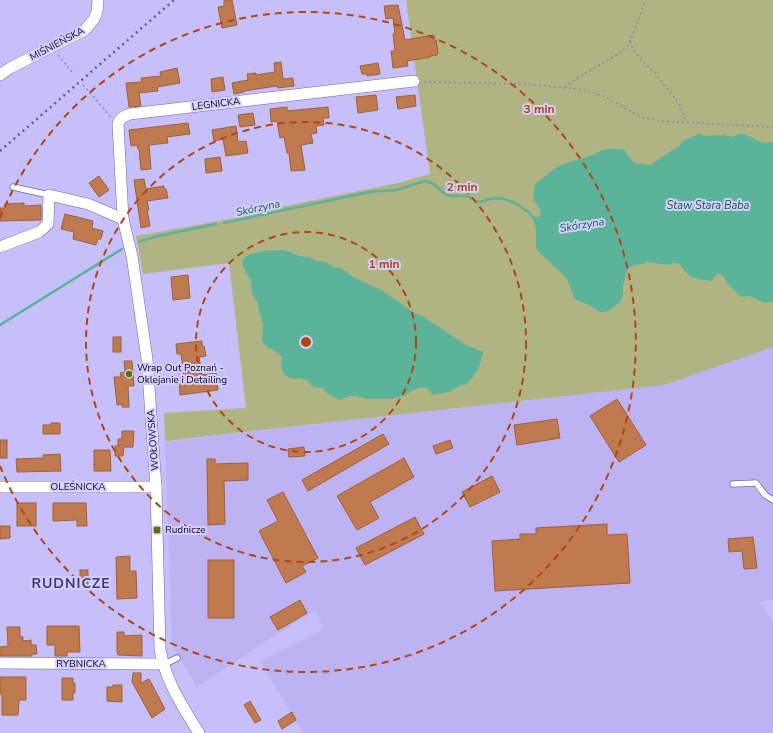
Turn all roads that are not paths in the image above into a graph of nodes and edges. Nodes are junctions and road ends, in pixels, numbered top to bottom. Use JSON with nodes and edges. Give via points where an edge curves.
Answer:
{"nodes":[{"id":1,"x":98,"y":0,"type":"edge"},
{"id":2,"x":0,"y":75,"type":"edge"},
{"id":3,"x":414,"y":81,"type":"road end"},
{"id":4,"x":13,"y":187,"type":"dead end"},
{"id":5,"x":48,"y":195,"type":"junction"},
{"id":6,"x":123,"y":219,"type":"junction"},
{"id":7,"x":0,"y":247,"type":"edge"},
{"id":8,"x":733,"y":484,"type":"dead end"},
{"id":9,"x":0,"y":487,"type":"edge"},
{"id":10,"x":156,"y":488,"type":"junction"},
{"id":11,"x":773,"y":500,"type":"edge"},
{"id":12,"x":177,"y":658,"type":"dead end"},
{"id":13,"x":0,"y":663,"type":"edge"},
{"id":14,"x":163,"y":664,"type":"junction"},
{"id":15,"x":199,"y":733,"type":"edge"}],
"edges":[{"from":1,"to":2,"type":"street","name":"MIŚNIEŃSKA","via":[[94,19],[80,33]]},
{"from":3,"to":6,"type":"street","name":"LEGNICKA","via":[[124,116],[118,124]]},
{"from":4,"to":5,"type":"lane"},
{"from":5,"to":6,"type":"street","via":[[88,204]]},
{"from":5,"to":7,"type":"street","via":[[48,224],[39,232]]},
{"from":6,"to":10,"type":"street","name":"WOŁOWSKA","via":[[132,256],[147,359]]},
{"from":8,"to":11,"type":"lane","via":[[756,483],[765,495]]},
{"from":9,"to":10,"type":"street","name":"OLEŚNICKA"},
{"from":10,"to":14,"type":"street","name":"WOŁOWSKA","via":[[160,648]]},
{"from":12,"to":14,"type":"lane"},
{"from":13,"to":14,"type":"street","name":"RYBNICKA"},
{"from":14,"to":15,"type":"street","name":"WOŁOWSKA","via":[[174,690]]}]}
